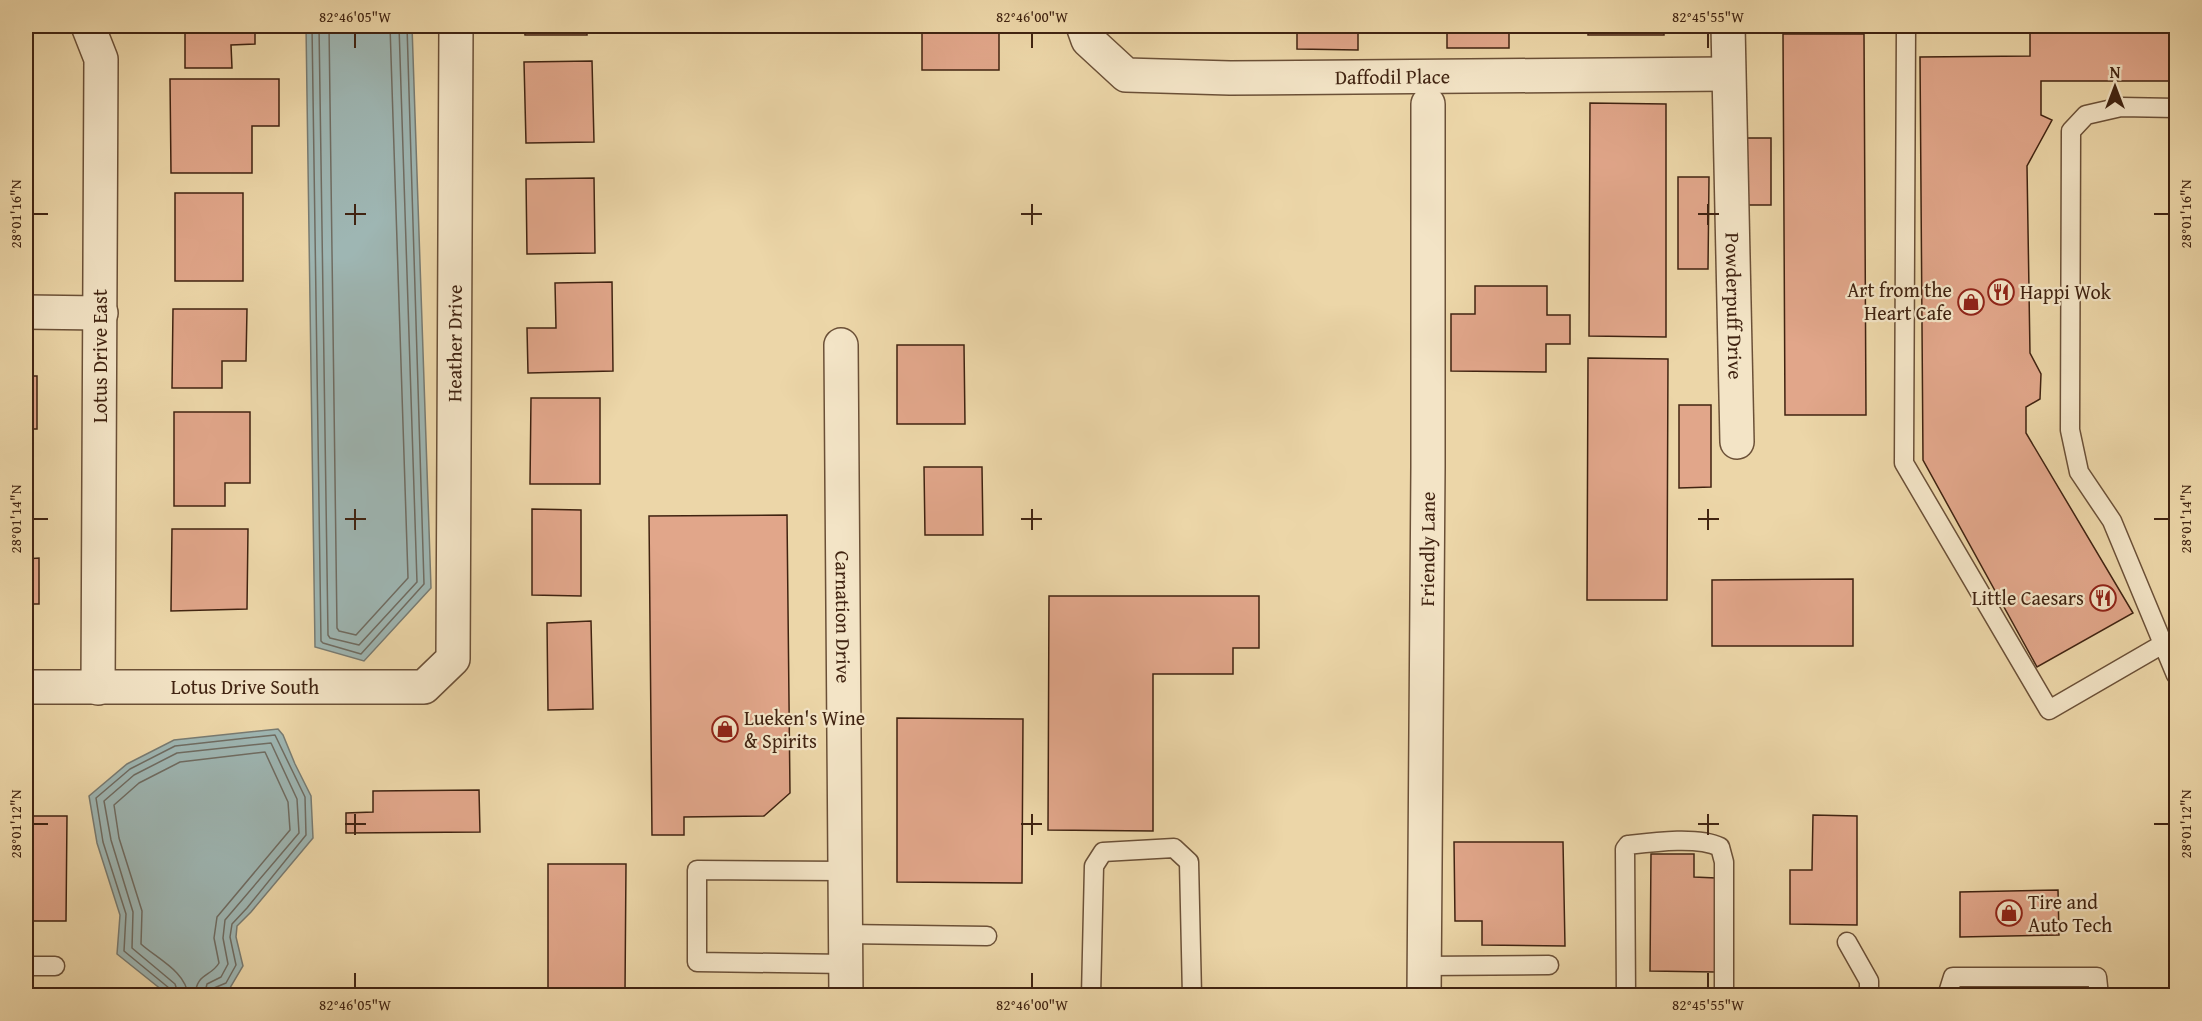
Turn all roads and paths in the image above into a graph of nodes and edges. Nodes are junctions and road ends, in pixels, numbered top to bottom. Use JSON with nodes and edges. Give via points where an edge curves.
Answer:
{"nodes":[{"id":1,"x":88,"y":26,"type":"edge"},
{"id":2,"x":456,"y":26,"type":"edge"},
{"id":3,"x":1083,"y":26,"type":"edge"},
{"id":4,"x":1728,"y":26,"type":"edge"},
{"id":5,"x":1906,"y":26,"type":"edge"},
{"id":6,"x":1728,"y":74,"type":"junction"},
{"id":7,"x":1428,"y":104,"type":"dead end"},
{"id":8,"x":2176,"y":108,"type":"edge"},
{"id":9,"x":26,"y":312,"type":"edge"},
{"id":10,"x":101,"y":312,"type":"junction"},
{"id":11,"x":841,"y":345,"type":"dead end"},
{"id":12,"x":1737,"y":442,"type":"dead end"},
{"id":13,"x":2163,"y":644,"type":"junction"},
{"id":14,"x":453,"y":659,"type":"joint"},
{"id":15,"x":2176,"y":675,"type":"edge"},
{"id":16,"x":26,"y":687,"type":"edge"},
{"id":17,"x":98,"y":688,"type":"junction"},
{"id":18,"x":845,"y":871,"type":"junction"},
{"id":19,"x":987,"y":936,"type":"dead end"},
{"id":20,"x":1847,"y":942,"type":"dead end"},
{"id":21,"x":845,"y":949,"type":"junction"},
{"id":22,"x":1549,"y":965,"type":"dead end"},
{"id":23,"x":26,"y":966,"type":"edge"},
{"id":24,"x":56,"y":966,"type":"dead end"},
{"id":25,"x":1424,"y":981,"type":"edge"},
{"id":26,"x":846,"y":996,"type":"edge"},
{"id":27,"x":1091,"y":996,"type":"edge"},
{"id":28,"x":1192,"y":996,"type":"edge"},
{"id":29,"x":1626,"y":996,"type":"edge"},
{"id":30,"x":1724,"y":996,"type":"edge"},
{"id":31,"x":1869,"y":996,"type":"edge"},
{"id":32,"x":1947,"y":996,"type":"edge"},
{"id":33,"x":2099,"y":996,"type":"edge"}],
"edges":[{"from":1,"to":10,"type":"street","name":"Lotus Drive East","via":[[101,59]]},
{"from":2,"to":14,"type":"street","name":"Heather Drive"},
{"from":3,"to":6,"type":"street","name":"Daffodil Place","via":[[1088,40],[1126,75],[1242,78]]},
{"from":4,"to":6,"type":"street","name":"Powderpuff Drive"},
{"from":5,"to":13,"type":"lane","via":[[1904,463],[2049,710]]},
{"from":6,"to":12,"type":"street","name":"Powderpuff Drive"},
{"from":7,"to":25,"type":"street","name":"Friendly Lane"},
{"from":8,"to":13,"type":"lane","via":[[2121,107],[2086,116],[2071,131],[2070,430],[2079,472],[2112,520]]},
{"from":9,"to":10,"type":"street"},
{"from":10,"to":17,"type":"street","name":"Lotus Drive East"},
{"from":11,"to":18,"type":"street","name":"Carnation Drive"},
{"from":13,"to":15,"type":"lane"},
{"from":14,"to":17,"type":"street","name":"Lotus Drive South","via":[[424,687]]},
{"from":16,"to":17,"type":"street","name":"Lotus Drive South"},
{"from":18,"to":21,"type":"street","name":"Carnation Drive"},
{"from":18,"to":21,"type":"lane","via":[[697,870],[697,962]]},
{"from":19,"to":21,"type":"lane"},
{"from":20,"to":31,"type":"lane","via":[[1869,981]]},
{"from":21,"to":26,"type":"street","name":"Carnation Drive"},
{"from":22,"to":25,"type":"lane"},
{"from":23,"to":24,"type":"lane"},
{"from":27,"to":28,"type":"lane","via":[[1094,866],[1103,852],[1174,848],[1189,862]]},
{"from":29,"to":30,"type":"lane","via":[[1624,849],[1628,845],[1709,841],[1720,847],[1724,862]]},
{"from":32,"to":33,"type":"lane","via":[[1953,977],[2097,977]]}]}
